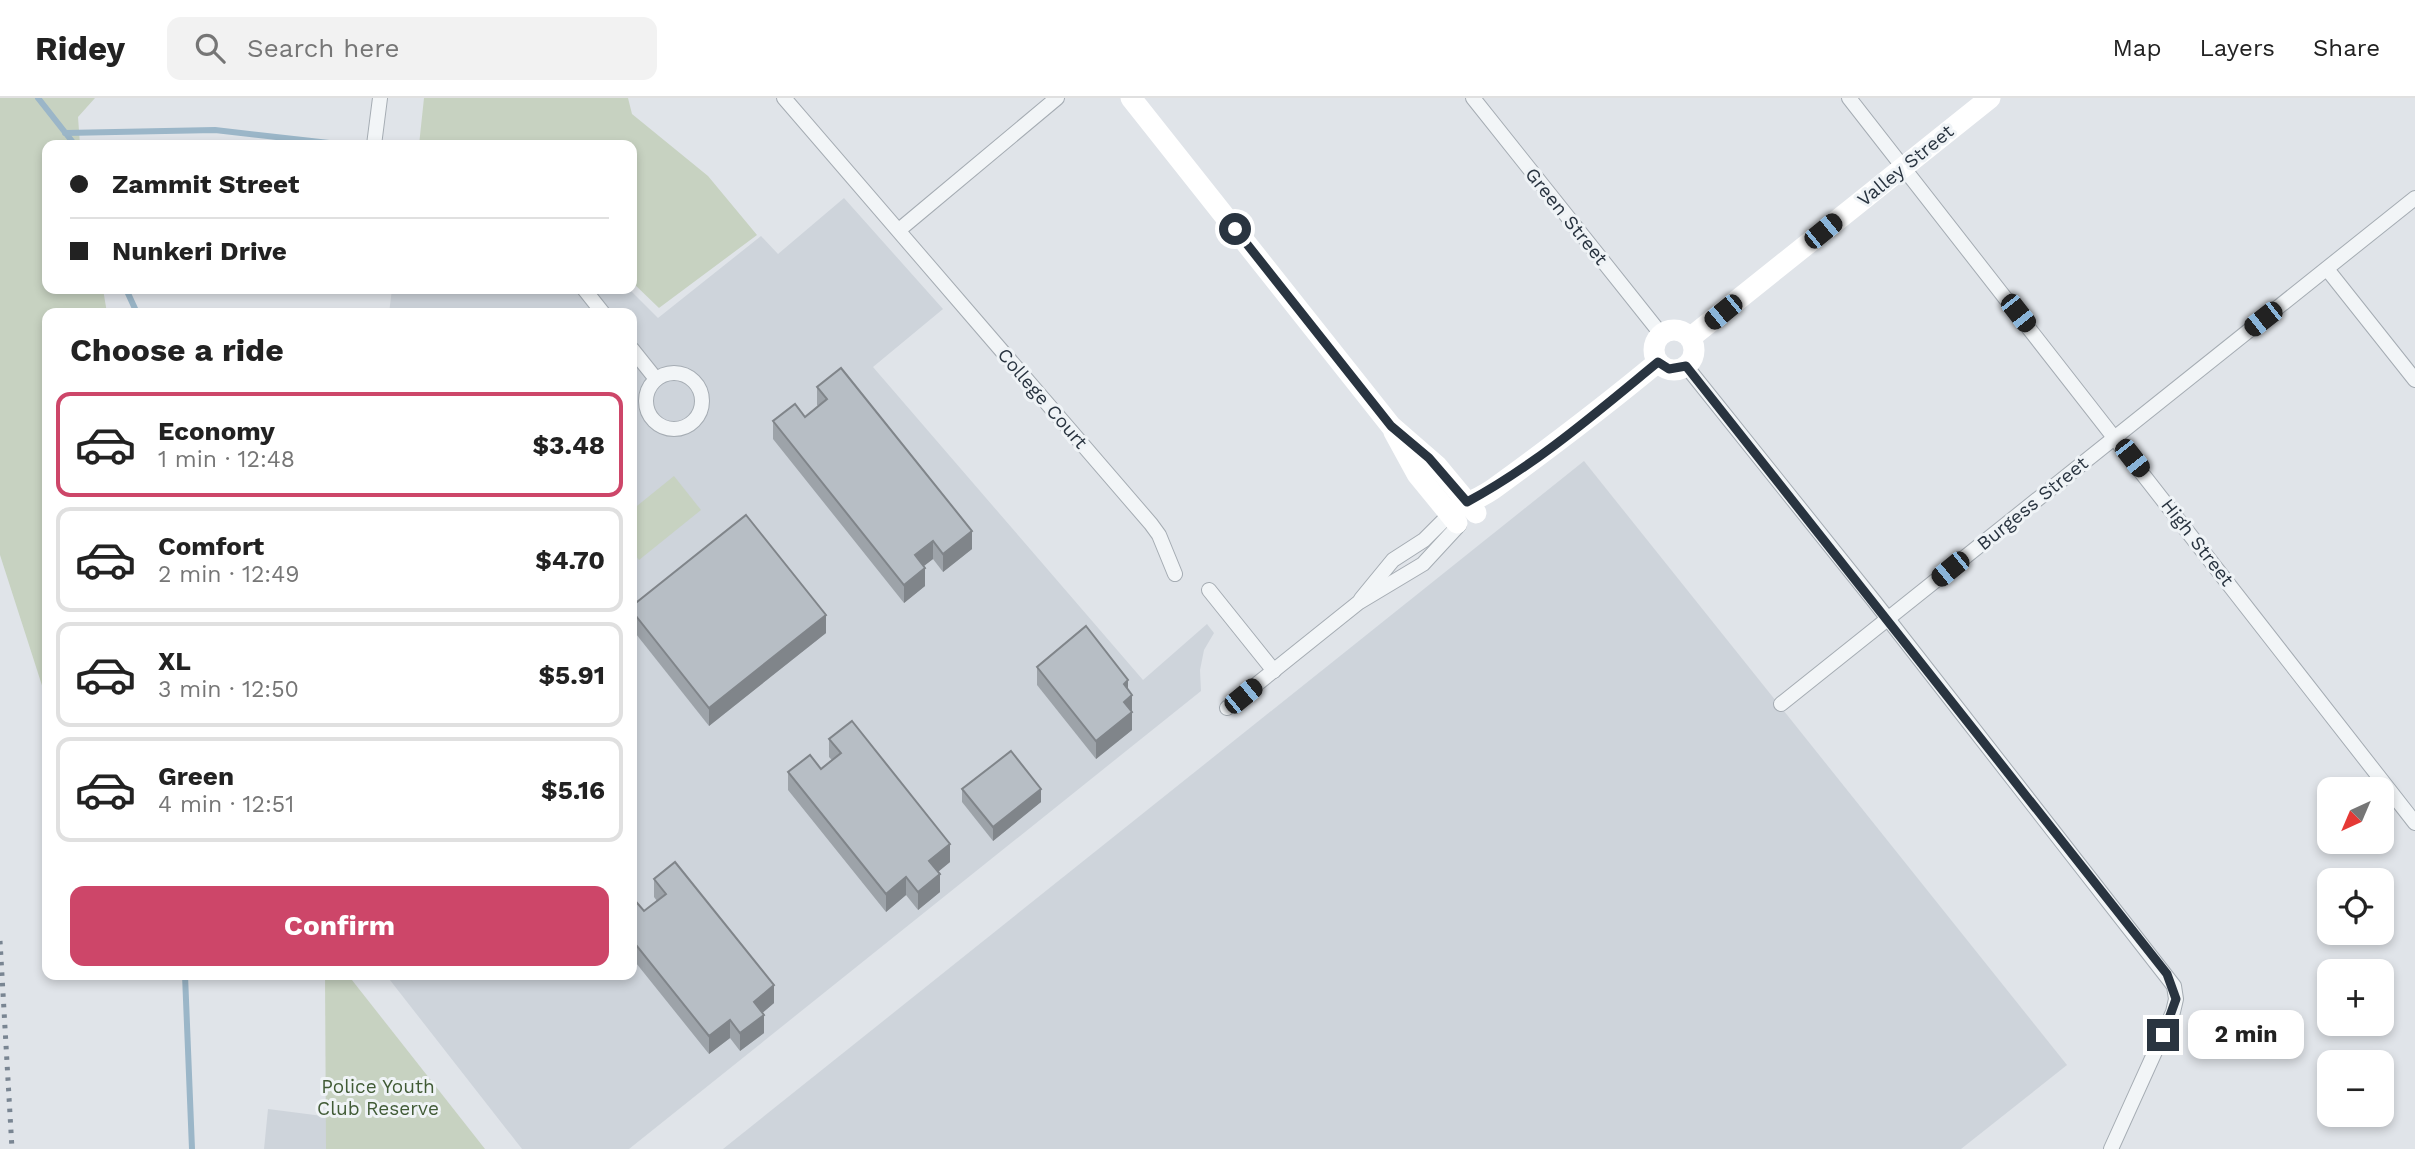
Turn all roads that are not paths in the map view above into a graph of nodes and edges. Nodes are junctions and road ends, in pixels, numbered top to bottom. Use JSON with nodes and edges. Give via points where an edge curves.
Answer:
{"nodes":[{"id":1,"x":380,"y":98,"type":"edge"},
{"id":2,"x":785,"y":98,"type":"edge"},
{"id":3,"x":1057,"y":98,"type":"edge"},
{"id":4,"x":1131,"y":98,"type":"edge"},
{"id":5,"x":1473,"y":98,"type":"edge"},
{"id":6,"x":1849,"y":98,"type":"edge"},
{"id":7,"x":1990,"y":98,"type":"edge"},
{"id":8,"x":375,"y":138,"type":"edge"},
{"id":9,"x":1903,"y":167,"type":"junction"},
{"id":10,"x":2415,"y":198,"type":"edge"},
{"id":11,"x":899,"y":230,"type":"junction"},
{"id":12,"x":2327,"y":269,"type":"junction"},
{"id":13,"x":587,"y":294,"type":"edge"},
{"id":14,"x":599,"y":308,"type":"edge"},
{"id":15,"x":1661,"y":334,"type":"junction"},
{"id":16,"x":1690,"y":338,"type":"junction"},
{"id":17,"x":637,"y":355,"type":"edge"},
{"id":18,"x":1658,"y":362,"type":"junction"},
{"id":19,"x":1686,"y":366,"type":"junction"},
{"id":20,"x":656,"y":379,"type":"dead end"},
{"id":21,"x":2415,"y":380,"type":"edge"},
{"id":22,"x":2116,"y":436,"type":"junction"},
{"id":23,"x":1463,"y":514,"type":"junction"},
{"id":24,"x":1175,"y":574,"type":"dead end"},
{"id":25,"x":1209,"y":590,"type":"dead end"},
{"id":26,"x":1358,"y":603,"type":"junction"},
{"id":27,"x":1888,"y":619,"type":"junction"},
{"id":28,"x":1274,"y":671,"type":"junction"},
{"id":29,"x":1781,"y":704,"type":"dead end"},
{"id":30,"x":1227,"y":708,"type":"dead end"},
{"id":31,"x":2415,"y":823,"type":"edge"},
{"id":32,"x":2111,"y":1149,"type":"edge"}],
"edges":[{"from":1,"to":8,"type":"street"},
{"from":2,"to":11,"type":"street","name":"College Court"},
{"from":3,"to":11,"type":"street"},
{"from":4,"to":23,"type":"street","via":[[1391,426],[1411,466]]},
{"from":5,"to":15,"type":"street","name":"Green Street"},
{"from":6,"to":9,"type":"street","name":"High Street"},
{"from":7,"to":9,"type":"street","name":"Valley Street"},
{"from":9,"to":16,"type":"street","name":"Valley Street"},
{"from":9,"to":22,"type":"street","name":"High Street"},
{"from":10,"to":12,"type":"street","name":"Burgess Street"},
{"from":11,"to":24,"type":"street","name":"College Court","via":[[1151,524]]},
{"from":12,"to":21,"type":"street"},
{"from":12,"to":22,"type":"street","name":"Burgess Street"},
{"from":13,"to":14,"type":"street"},
{"from":15,"to":16,"type":"street","via":[[1679,330]]},
{"from":15,"to":18,"type":"street","via":[[1654,344]]},
{"from":16,"to":19,"type":"street","via":[[1694,349]]},
{"from":17,"to":20,"type":"street"},
{"from":18,"to":19,"type":"street","via":[[1669,369]]},
{"from":18,"to":23,"type":"street","via":[[1546,453],[1503,500]]},
{"from":19,"to":27,"type":"street"},
{"from":22,"to":27,"type":"street","name":"Burgess Street"},
{"from":22,"to":31,"type":"street","name":"High Street"},
{"from":23,"to":26,"type":"street","via":[[1393,559]]},
{"from":23,"to":26,"type":"street","via":[[1423,564]]},
{"from":25,"to":28,"type":"street"},
{"from":26,"to":28,"type":"street"},
{"from":27,"to":29,"type":"street","name":"Burgess Street"},
{"from":27,"to":32,"type":"street","via":[[2174,986],[2173,1012]]},
{"from":28,"to":30,"type":"street"}]}
